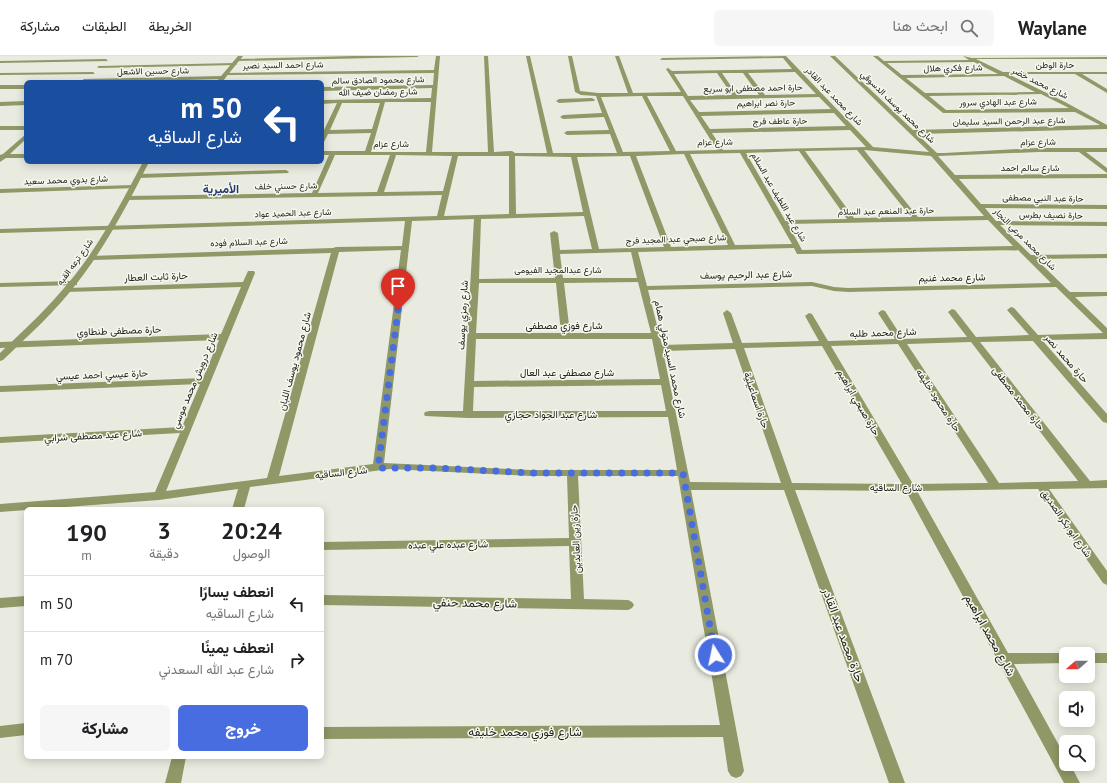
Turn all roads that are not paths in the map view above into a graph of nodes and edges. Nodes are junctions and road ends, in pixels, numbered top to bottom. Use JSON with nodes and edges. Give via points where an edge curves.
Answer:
{"nodes":[{"id":1,"x":111,"y":56,"type":"edge"},
{"id":2,"x":417,"y":56,"type":"edge"},
{"id":3,"x":438,"y":56,"type":"edge"},
{"id":4,"x":486,"y":56,"type":"edge"},
{"id":5,"x":528,"y":56,"type":"edge"},
{"id":6,"x":570,"y":56,"type":"edge"},
{"id":7,"x":617,"y":56,"type":"edge"},
{"id":8,"x":783,"y":56,"type":"edge"},
{"id":9,"x":832,"y":56,"type":"edge"},
{"id":10,"x":875,"y":56,"type":"edge"},
{"id":11,"x":1107,"y":57,"type":"edge"},
{"id":12,"x":280,"y":58,"type":"edge"},
{"id":13,"x":661,"y":58,"type":"edge"},
{"id":14,"x":970,"y":58,"type":"edge"},
{"id":15,"x":106,"y":60,"type":"junction"},
{"id":16,"x":238,"y":60,"type":"edge"},
{"id":17,"x":0,"y":62,"type":"edge"},
{"id":18,"x":882,"y":62,"type":"junction"},
{"id":19,"x":99,"y":67,"type":"junction"},
{"id":20,"x":796,"y":70,"type":"junction"},
{"id":21,"x":437,"y":71,"type":"junction"},
{"id":22,"x":744,"y":71,"type":"junction"},
{"id":23,"x":719,"y":72,"type":"junction"},
{"id":24,"x":93,"y":73,"type":"junction"},
{"id":25,"x":671,"y":73,"type":"junction"},
{"id":26,"x":1075,"y":73,"type":"junction"},
{"id":27,"x":1107,"y":73,"type":"edge"},
{"id":28,"x":0,"y":74,"type":"edge"},
{"id":29,"x":1004,"y":74,"type":"junction"},
{"id":30,"x":901,"y":77,"type":"junction"},
{"id":31,"x":223,"y":78,"type":"edge"},
{"id":32,"x":86,"y":80,"type":"edge"},
{"id":33,"x":169,"y":80,"type":"edge"},
{"id":34,"x":435,"y":86,"type":"junction"},
{"id":35,"x":0,"y":87,"type":"edge"},
{"id":36,"x":24,"y":87,"type":"edge"},
{"id":37,"x":324,"y":89,"type":"edge"},
{"id":38,"x":1107,"y":91,"type":"edge"},
{"id":39,"x":1042,"y":93,"type":"junction"},
{"id":40,"x":644,"y":94,"type":"junction"},
{"id":41,"x":631,"y":95,"type":"junction"},
{"id":42,"x":820,"y":95,"type":"junction"},
{"id":43,"x":924,"y":95,"type":"junction"},
{"id":44,"x":686,"y":96,"type":"junction"},
{"id":45,"x":735,"y":96,"type":"junction"},
{"id":46,"x":763,"y":96,"type":"junction"},
{"id":47,"x":599,"y":98,"type":"junction"},
{"id":48,"x":434,"y":100,"type":"junction"},
{"id":49,"x":383,"y":101,"type":"junction"},
{"id":50,"x":559,"y":101,"type":"dead end"},
{"id":51,"x":324,"y":102,"type":"edge"},
{"id":52,"x":340,"y":102,"type":"junction"},
{"id":53,"x":24,"y":103,"type":"edge"},
{"id":54,"x":0,"y":104,"type":"edge"},
{"id":55,"x":1075,"y":110,"type":"junction"},
{"id":56,"x":835,"y":111,"type":"junction"},
{"id":57,"x":697,"y":114,"type":"junction"},
{"id":58,"x":606,"y":115,"type":"junction"},
{"id":59,"x":563,"y":117,"type":"dead end"},
{"id":60,"x":1107,"y":127,"type":"edge"},
{"id":61,"x":0,"y":128,"type":"edge"},
{"id":62,"x":24,"y":128,"type":"edge"},
{"id":63,"x":852,"y":128,"type":"junction"},
{"id":64,"x":375,"y":131,"type":"junction"},
{"id":65,"x":708,"y":131,"type":"junction"},
{"id":66,"x":324,"y":132,"type":"edge"},
{"id":67,"x":612,"y":132,"type":"junction"},
{"id":68,"x":911,"y":132,"type":"junction"},
{"id":69,"x":567,"y":133,"type":"dead end"},
{"id":70,"x":24,"y":138,"type":"edge"},
{"id":71,"x":859,"y":148,"type":"junction"},
{"id":72,"x":800,"y":149,"type":"junction"},
{"id":73,"x":871,"y":149,"type":"junction"},
{"id":74,"x":1080,"y":150,"type":"junction"},
{"id":75,"x":1107,"y":150,"type":"edge"},
{"id":76,"x":721,"y":151,"type":"junction"},
{"id":77,"x":742,"y":151,"type":"junction"},
{"id":78,"x":673,"y":152,"type":"junction"},
{"id":79,"x":686,"y":152,"type":"junction"},
{"id":80,"x":324,"y":153,"type":"edge"},
{"id":81,"x":333,"y":153,"type":"junction"},
{"id":82,"x":368,"y":153,"type":"junction"},
{"id":83,"x":394,"y":153,"type":"junction"},
{"id":84,"x":429,"y":153,"type":"junction"},
{"id":85,"x":456,"y":153,"type":"junction"},
{"id":86,"x":491,"y":153,"type":"junction"},
{"id":87,"x":512,"y":153,"type":"junction"},
{"id":88,"x":550,"y":154,"type":"junction"},
{"id":89,"x":573,"y":154,"type":"junction"},
{"id":90,"x":621,"y":154,"type":"junction"},
{"id":91,"x":632,"y":154,"type":"junction"},
{"id":92,"x":934,"y":154,"type":"junction"},
{"id":93,"x":24,"y":156,"type":"edge"},
{"id":94,"x":1,"y":158,"type":"edge"},
{"id":95,"x":145,"y":164,"type":"edge"},
{"id":96,"x":1107,"y":171,"type":"edge"},
{"id":97,"x":286,"y":172,"type":"dead end"},
{"id":98,"x":139,"y":176,"type":"junction"},
{"id":99,"x":1107,"y":176,"type":"edge"},
{"id":100,"x":952,"y":177,"type":"junction"},
{"id":101,"x":133,"y":187,"type":"junction"},
{"id":102,"x":0,"y":191,"type":"edge"},
{"id":103,"x":446,"y":193,"type":"junction"},
{"id":104,"x":380,"y":194,"type":"junction"},
{"id":105,"x":314,"y":195,"type":"junction"},
{"id":106,"x":127,"y":198,"type":"junction"},
{"id":107,"x":978,"y":206,"type":"junction"},
{"id":108,"x":1107,"y":207,"type":"edge"},
{"id":109,"x":587,"y":214,"type":"junction"},
{"id":110,"x":513,"y":216,"type":"junction"},
{"id":111,"x":478,"y":217,"type":"junction"},
{"id":112,"x":409,"y":218,"type":"junction"},
{"id":113,"x":440,"y":218,"type":"junction"},
{"id":114,"x":917,"y":220,"type":"junction"},
{"id":115,"x":852,"y":221,"type":"junction"},
{"id":116,"x":992,"y":221,"type":"junction"},
{"id":117,"x":783,"y":222,"type":"junction"},
{"id":118,"x":1107,"y":224,"type":"edge"},
{"id":119,"x":110,"y":228,"type":"junction"},
{"id":120,"x":0,"y":231,"type":"edge"},
{"id":121,"x":554,"y":233,"type":"dead end"},
{"id":122,"x":406,"y":248,"type":"junction"},
{"id":123,"x":733,"y":248,"type":"junction"},
{"id":124,"x":1019,"y":248,"type":"junction"},
{"id":125,"x":336,"y":249,"type":"junction"},
{"id":126,"x":668,"y":249,"type":"junction"},
{"id":127,"x":799,"y":249,"type":"junction"},
{"id":128,"x":634,"y":250,"type":"junction"},
{"id":129,"x":596,"y":251,"type":"junction"},
{"id":130,"x":556,"y":252,"type":"junction"},
{"id":131,"x":1107,"y":256,"type":"edge"},
{"id":132,"x":1028,"y":257,"type":"junction"},
{"id":133,"x":93,"y":258,"type":"junction"},
{"id":134,"x":251,"y":273,"type":"dead end"},
{"id":135,"x":560,"y":280,"type":"junction"},
{"id":136,"x":474,"y":281,"type":"junction"},
{"id":137,"x":74,"y":283,"type":"junction"},
{"id":138,"x":246,"y":284,"type":"junction"},
{"id":139,"x":644,"y":284,"type":"junction"},
{"id":140,"x":0,"y":285,"type":"edge"},
{"id":141,"x":1058,"y":285,"type":"junction"},
{"id":142,"x":68,"y":290,"type":"junction"},
{"id":143,"x":848,"y":290,"type":"joint"},
{"id":144,"x":1107,"y":294,"type":"edge"},
{"id":145,"x":1067,"y":295,"type":"junction"},
{"id":146,"x":1011,"y":310,"type":"dead end"},
{"id":147,"x":882,"y":312,"type":"dead end"},
{"id":148,"x":952,"y":312,"type":"dead end"},
{"id":149,"x":727,"y":313,"type":"dead end"},
{"id":150,"x":809,"y":316,"type":"dead end"},
{"id":151,"x":1107,"y":335,"type":"edge"},
{"id":152,"x":472,"y":336,"type":"junction"},
{"id":153,"x":566,"y":336,"type":"junction"},
{"id":154,"x":656,"y":336,"type":"junction"},
{"id":155,"x":224,"y":337,"type":"junction"},
{"id":156,"x":1035,"y":338,"type":"junction"},
{"id":157,"x":973,"y":340,"type":"junction"},
{"id":158,"x":901,"y":342,"type":"junction"},
{"id":159,"x":15,"y":344,"type":"junction"},
{"id":160,"x":826,"y":344,"type":"junction"},
{"id":161,"x":0,"y":345,"type":"edge"},
{"id":162,"x":738,"y":346,"type":"junction"},
{"id":163,"x":659,"y":348,"type":"junction"},
{"id":164,"x":0,"y":358,"type":"edge"},
{"id":165,"x":206,"y":381,"type":"junction"},
{"id":166,"x":665,"y":382,"type":"junction"},
{"id":167,"x":469,"y":384,"type":"junction"},
{"id":168,"x":0,"y":389,"type":"edge"},
{"id":169,"x":429,"y":414,"type":"dead end"},
{"id":170,"x":672,"y":414,"type":"junction"},
{"id":171,"x":468,"y":415,"type":"junction"},
{"id":172,"x":1107,"y":420,"type":"edge"},
{"id":173,"x":185,"y":430,"type":"junction"},
{"id":174,"x":0,"y":440,"type":"edge"},
{"id":175,"x":378,"y":468,"type":"junction"},
{"id":176,"x":572,"y":473,"type":"junction"},
{"id":177,"x":272,"y":480,"type":"junction"},
{"id":178,"x":684,"y":480,"type":"junction"},
{"id":179,"x":245,"y":484,"type":"junction"},
{"id":180,"x":1107,"y":484,"type":"edge"},
{"id":181,"x":1087,"y":485,"type":"junction"},
{"id":182,"x":1041,"y":486,"type":"junction"},
{"id":183,"x":788,"y":487,"type":"junction"},
{"id":184,"x":909,"y":487,"type":"junction"},
{"id":185,"x":996,"y":487,"type":"junction"},
{"id":186,"x":159,"y":496,"type":"junction"},
{"id":187,"x":239,"y":507,"type":"edge"},
{"id":188,"x":0,"y":508,"type":"edge"},
{"id":189,"x":574,"y":542,"type":"junction"},
{"id":190,"x":324,"y":546,"type":"edge"},
{"id":191,"x":1107,"y":580,"type":"edge"},
{"id":192,"x":324,"y":600,"type":"edge"},
{"id":193,"x":24,"y":601,"type":"edge"},
{"id":194,"x":0,"y":603,"type":"edge"},
{"id":195,"x":578,"y":604,"type":"junction"},
{"id":196,"x":628,"y":605,"type":"dead end"},
{"id":197,"x":1059,"y":658,"type":"edge"},
{"id":198,"x":1095,"y":658,"type":"edge"},
{"id":199,"x":1107,"y":658,"type":"edge"},
{"id":200,"x":1003,"y":659,"type":"junction"},
{"id":201,"x":24,"y":729,"type":"edge"},
{"id":202,"x":729,"y":731,"type":"junction"},
{"id":203,"x":0,"y":732,"type":"edge"},
{"id":204,"x":324,"y":733,"type":"edge"},
{"id":205,"x":179,"y":759,"type":"edge"},
{"id":206,"x":736,"y":771,"type":"dead end"},
{"id":207,"x":173,"y":783,"type":"edge"},
{"id":208,"x":897,"y":783,"type":"edge"},
{"id":209,"x":1072,"y":783,"type":"edge"}],
"edges":[{"from":1,"to":15,"type":"street"},
{"from":2,"to":12,"type":"street"},
{"from":3,"to":21,"type":"street"},
{"from":4,"to":86,"type":"street"},
{"from":5,"to":88,"type":"street"},
{"from":6,"to":47,"type":"street","via":[[578,92]]},
{"from":7,"to":41,"type":"street"},
{"from":8,"to":13,"type":"street"},
{"from":8,"to":20,"type":"street","name":"شارع محمد عبد القادر"},
{"from":9,"to":68,"type":"street","name":"شارع محمد يوسف الدسوقي"},
{"from":10,"to":18,"type":"street"},
{"from":11,"to":14,"type":"street"},
{"from":12,"to":16,"type":"street"},
{"from":13,"to":25,"type":"street"},
{"from":14,"to":18,"type":"street"},
{"from":14,"to":29,"type":"street","name":"شارع محمد خضر"},
{"from":15,"to":17,"type":"street"},
{"from":15,"to":19,"type":"street"},
{"from":16,"to":19,"type":"street"},
{"from":16,"to":31,"type":"street"},
{"from":18,"to":30,"type":"street"},
{"from":19,"to":24,"type":"street"},
{"from":20,"to":22,"type":"street"},
{"from":20,"to":42,"type":"street","name":"شارع محمد عبد القادر"},
{"from":21,"to":31,"type":"street","name":"شارع احمد السيد نصير"},
{"from":21,"to":34,"type":"street"},
{"from":22,"to":23,"type":"street"},
{"from":22,"to":46,"type":"street"},
{"from":23,"to":25,"type":"street"},
{"from":23,"to":45,"type":"street"},
{"from":24,"to":28,"type":"street"},
{"from":24,"to":32,"type":"street"},
{"from":25,"to":44,"type":"street"},
{"from":26,"to":27,"type":"street","name":"حارة الوطن"},
{"from":26,"to":29,"type":"street","name":"حارة الوطن"},
{"from":26,"to":38,"type":"street"},
{"from":29,"to":30,"type":"street","name":"شارع فكري هلال"},
{"from":29,"to":39,"type":"street","name":"شارع محمد خضر"},
{"from":30,"to":43,"type":"street"},
{"from":31,"to":33,"type":"street","name":"شارع حسين الاشعل"},
{"from":34,"to":37,"type":"street","name":"شارع محمود الصادق سالم"},
{"from":34,"to":48,"type":"street"},
{"from":35,"to":36,"type":"street"},
{"from":39,"to":43,"type":"street"},
{"from":39,"to":55,"type":"street","name":"شارع محمد خضر"},
{"from":40,"to":41,"type":"street","name":"حارة احمد مصطفى ابو سريع"},
{"from":40,"to":44,"type":"street","name":"حارة احمد مصطفى ابو سريع"},
{"from":40,"to":78,"type":"street"},
{"from":41,"to":47,"type":"street","name":"حارة احمد مصطفى ابو سريع"},
{"from":42,"to":46,"type":"street","name":"حارة احمد مصطفى ابو سريع"},
{"from":42,"to":56,"type":"street","name":"شارع محمد عبد القادر"},
{"from":43,"to":55,"type":"street","name":"شارع عبد الهادي سرور","via":[[945,112]]},
{"from":44,"to":45,"type":"street","name":"حارة احمد مصطفى ابو سريع"},
{"from":44,"to":57,"type":"street"},
{"from":45,"to":46,"type":"street","name":"حارة احمد مصطفى ابو سريع"},
{"from":47,"to":50,"type":"street"},
{"from":47,"to":58,"type":"street"},
{"from":48,"to":49,"type":"street","name":"شارع رمضان ضيف الله"},
{"from":48,"to":84,"type":"street"},
{"from":49,"to":52,"type":"street","name":"شارع رمضان ضيف الله"},
{"from":49,"to":64,"type":"street"},
{"from":51,"to":52,"type":"street","name":"شارع رمضان ضيف الله"},
{"from":52,"to":66,"type":"street"},
{"from":53,"to":54,"type":"street"},
{"from":55,"to":60,"type":"street","name":"شارع محمد خضر"},
{"from":56,"to":57,"type":"street","name":"حارة نصر ابراهيم"},
{"from":56,"to":63,"type":"street","name":"شارع محمد عبد القادر"},
{"from":57,"to":65,"type":"street"},
{"from":58,"to":59,"type":"street"},
{"from":58,"to":67,"type":"street"},
{"from":60,"to":68,"type":"street","name":"شارع عبد الرحمن السيد سليمان"},
{"from":61,"to":62,"type":"street"},
{"from":63,"to":65,"type":"street","name":"حارة عاطف فرج"},
{"from":63,"to":73,"type":"street","name":"شارع محمد عبد القادر"},
{"from":64,"to":66,"type":"street"},
{"from":64,"to":82,"type":"street"},
{"from":65,"to":76,"type":"street"},
{"from":67,"to":69,"type":"street"},
{"from":67,"to":90,"type":"street"},
{"from":68,"to":92,"type":"street","name":"شارع محمد يوسف الدسوقي"},
{"from":70,"to":94,"type":"street"},
{"from":71,"to":72,"type":"street","name":"شارع عزام"},
{"from":71,"to":73,"type":"street","name":"شارع عزام"},
{"from":71,"to":114,"type":"street"},
{"from":72,"to":77,"type":"street","name":"شارع عزام"},
{"from":72,"to":115,"type":"street"},
{"from":73,"to":92,"type":"street","name":"شارع عزام"},
{"from":74,"to":75,"type":"street","name":"شارع عزام"},
{"from":74,"to":92,"type":"street","name":"شارع عزام"},
{"from":74,"to":96,"type":"street"},
{"from":76,"to":77,"type":"street","name":"شارع عزام"},
{"from":76,"to":79,"type":"street","name":"شارع عزام"},
{"from":77,"to":117,"type":"street","name":"شارع عبد اللطيف عبد السلام"},
{"from":78,"to":79,"type":"street","name":"شارع عزام"},
{"from":78,"to":91,"type":"street","name":"شارع عزام"},
{"from":79,"to":123,"type":"street"},
{"from":80,"to":81,"type":"street","name":"شارع عزام"},
{"from":81,"to":82,"type":"street","name":"شارع عزام"},
{"from":81,"to":105,"type":"street"},
{"from":82,"to":83,"type":"street","name":"شارع عزام"},
{"from":83,"to":84,"type":"street","name":"شارع عزام"},
{"from":83,"to":104,"type":"street"},
{"from":84,"to":85,"type":"street","name":"شارع عزام"},
{"from":85,"to":86,"type":"street","name":"شارع عزام"},
{"from":85,"to":103,"type":"street"},
{"from":86,"to":87,"type":"street","name":"شارع عزام"},
{"from":87,"to":88,"type":"street","name":"شارع عزام"},
{"from":87,"to":110,"type":"street"},
{"from":88,"to":89,"type":"street","name":"شارع عزام"},
{"from":89,"to":90,"type":"street","name":"شارع عزام"},
{"from":89,"to":109,"type":"street"},
{"from":90,"to":91,"type":"street","name":"شارع عزام"},
{"from":91,"to":126,"type":"street"},
{"from":92,"to":100,"type":"street","name":"شارع محمد مرعي النجار"},
{"from":93,"to":94,"type":"street"},
{"from":95,"to":98,"type":"street","name":"شارع ترعه القبه"},
{"from":97,"to":98,"type":"street"},
{"from":98,"to":101,"type":"street","name":"شارع ترعه القبه"},
{"from":99,"to":100,"type":"street","name":"شارع سالم احمد"},
{"from":100,"to":107,"type":"street","name":"شارع محمد مرعي النجار"},
{"from":101,"to":102,"type":"street","name":"شارع بدوي محمد سعيد"},
{"from":101,"to":106,"type":"street","name":"شارع ترعه القبه"},
{"from":103,"to":104,"type":"street","name":"شارع حسني خلف"},
{"from":103,"to":113,"type":"street"},
{"from":104,"to":105,"type":"street","name":"شارع حسني خلف"},
{"from":105,"to":106,"type":"street","name":"شارع حسني خلف"},
{"from":106,"to":119,"type":"street","name":"شارع ترعه القبه"},
{"from":107,"to":108,"type":"street","name":"حارة عبد النبي مصطفى"},
{"from":107,"to":116,"type":"street","name":"شارع محمد مرعي النجار"},
{"from":109,"to":110,"type":"street","name":"شارع عبد الحميد عواد"},
{"from":109,"to":129,"type":"street"},
{"from":110,"to":111,"type":"street","name":"شارع عبد الحميد عواد"},
{"from":111,"to":113,"type":"street","name":"شارع عبد الحميد عواد"},
{"from":111,"to":136,"type":"street","name":"شارع رمزي يوسف"},
{"from":112,"to":113,"type":"street","name":"شارع عبد الحميد عواد"},
{"from":112,"to":119,"type":"street","name":"شارع عبد الحميد عواد"},
{"from":112,"to":122,"type":"street"},
{"from":114,"to":115,"type":"street","name":"حارة عبد المنعم عبد السلام"},
{"from":114,"to":116,"type":"street","name":"حارة عبد المنعم عبد السلام"},
{"from":115,"to":117,"type":"street","name":"حارة عبد المنعم عبد السلام"},
{"from":116,"to":118,"type":"street","name":"حارة نصيف بطرس"},
{"from":116,"to":124,"type":"street","name":"شارع محمد مرعي النجار"},
{"from":117,"to":127,"type":"street","name":"شارع عبد اللطيف عبد السلام"},
{"from":119,"to":120,"type":"street","name":"شارع عبد الحميد عواد"},
{"from":119,"to":133,"type":"street","name":"شارع ترعه القبه"},
{"from":121,"to":130,"type":"street"},
{"from":122,"to":125,"type":"street","name":"شارع عبد السلام فوده"},
{"from":122,"to":175,"type":"street"},
{"from":123,"to":126,"type":"street","name":"شارع صبحي عبد المجيد فرج"},
{"from":123,"to":127,"type":"street","name":"شارع صبحي عبد المجيد فرج"},
{"from":124,"to":127,"type":"street","name":"شارع صبحي عبد المجيد فرج"},
{"from":124,"to":132,"type":"street","name":"شارع محمد مرعي النجار"},
{"from":125,"to":133,"type":"street","name":"شارع عبد السلام فوده"},
{"from":125,"to":177,"type":"street","name":"شارع محمود يوسف اللبان"},
{"from":126,"to":128,"type":"street","name":"شارع صبحي عبد المجيد فرج"},
{"from":128,"to":129,"type":"street","name":"شارع صبحي عبد المجيد فرج"},
{"from":128,"to":139,"type":"street","name":"شارع محمد السيد متولي همام"},
{"from":129,"to":130,"type":"street","name":"شارع صبحي عبد المجيد فرج"},
{"from":130,"to":135,"type":"street"},
{"from":131,"to":132,"type":"street"},
{"from":132,"to":141,"type":"street","name":"شارع محمد مرعي النجار"},
{"from":133,"to":137,"type":"street","name":"شارع ترعه القبه"},
{"from":134,"to":138,"type":"street","name":"شارع درويش محمد موسي"},
{"from":135,"to":136,"type":"street","name":"شارع عبدالمجيد الفيومى"},
{"from":135,"to":139,"type":"street","name":"شارع عبدالمجيد الفيومى"},
{"from":135,"to":153,"type":"street"},
{"from":136,"to":152,"type":"street","name":"شارع رمزي يوسف"},
{"from":137,"to":140,"type":"street"},
{"from":137,"to":142,"type":"street","name":"شارع ترعه القبه"},
{"from":138,"to":142,"type":"street","name":"حارة ثابت العطار"},
{"from":138,"to":155,"type":"street","name":"شارع درويش محمد موسي"},
{"from":139,"to":143,"type":"street","name":"شارع عبد الرحيم يوسف","via":[[812,284]]},
{"from":139,"to":154,"type":"street","name":"شارع محمد السيد متولي همام"},
{"from":141,"to":143,"type":"street","name":"شارع محمد غنيم"},
{"from":141,"to":145,"type":"street","name":"شارع محمد مرعي النجار"},
{"from":142,"to":159,"type":"street","name":"شارع ترعه القبه"},
{"from":144,"to":145,"type":"street"},
{"from":145,"to":151,"type":"street","name":"شارع محمد مرعي النجار"},
{"from":146,"to":156,"type":"street","name":"حارة محمد نصر"},
{"from":147,"to":158,"type":"street","name":"حارة محمود خليفه"},
{"from":148,"to":157,"type":"street","name":"حارة محمد مصطفى"},
{"from":149,"to":162,"type":"street","name":"حارة اسماعيلية"},
{"from":150,"to":160,"type":"street","name":"حارة صبحي ابراهيم"},
{"from":151,"to":156,"type":"street","name":"شارع محمد طلبه"},
{"from":152,"to":153,"type":"street","name":"شارع فوزي مصطفى"},
{"from":152,"to":167,"type":"street","name":"شارع رمزي يوسف"},
{"from":153,"to":154,"type":"street","name":"شارع فوزي مصطفى"},
{"from":154,"to":163,"type":"street","name":"شارع محمد السيد متولي همام"},
{"from":155,"to":159,"type":"street","name":"حارة مصطفى طنطاوي"},
{"from":155,"to":165,"type":"street","name":"شارع درويش محمد موسي"},
{"from":156,"to":157,"type":"street","name":"شارع محمد طلبه"},
{"from":156,"to":172,"type":"street","name":"حارة محمد نصر"},
{"from":157,"to":158,"type":"street","name":"شارع محمد طلبه"},
{"from":157,"to":181,"type":"street","name":"حارة محمد مصطفى"},
{"from":158,"to":160,"type":"street","name":"شارع محمد طلبه"},
{"from":158,"to":185,"type":"street","name":"حارة محمود خليفه"},
{"from":159,"to":161,"type":"street","name":"حارة مصطفى طنطاوي"},
{"from":159,"to":164,"type":"street","name":"شارع ترعه القبه"},
{"from":160,"to":162,"type":"street","name":"شارع محمد طلبه"},
{"from":160,"to":184,"type":"street","name":"حارة صبحي ابراهيم"},
{"from":162,"to":163,"type":"street","name":"شارع محمد طلبه"},
{"from":162,"to":183,"type":"street","name":"حارة اسماعيلية"},
{"from":163,"to":166,"type":"street","name":"شارع محمد السيد متولي همام"},
{"from":165,"to":168,"type":"street","name":"حارة عيسي احمد عيسي"},
{"from":165,"to":173,"type":"street","name":"شارع درويش محمد موسي"},
{"from":166,"to":167,"type":"street","name":"شارع مصطفى عبد العال"},
{"from":166,"to":170,"type":"street","name":"شارع محمد السيد متولي همام"},
{"from":167,"to":171,"type":"street","name":"شارع رمزي يوسف"},
{"from":169,"to":171,"type":"street","name":"شارع عبد الجواد حجازي"},
{"from":170,"to":171,"type":"street","name":"شارع عبد الجواد حجازي"},
{"from":170,"to":178,"type":"street","name":"شارع محمد السيد متولي همام"},
{"from":173,"to":174,"type":"street","name":"شارع عيد مصطفى شرابي"},
{"from":173,"to":186,"type":"street","name":"شارع درويش محمد موسي"},
{"from":175,"to":176,"type":"street","name":"شارع الساقيه","via":[[424,467]]},
{"from":175,"to":177,"type":"street","name":"شارع الساقيه"},
{"from":176,"to":178,"type":"street","name":"شارع الساقيه"},
{"from":176,"to":189,"type":"street","name":"حارة زين العابدين"},
{"from":177,"to":179,"type":"street","name":"شارع الساقيه"},
{"from":178,"to":183,"type":"street","name":"شارع الساقيه"},
{"from":178,"to":202,"type":"street","name":"شارع محمد السيد متولي همام"},
{"from":179,"to":186,"type":"street","name":"شارع الساقيه"},
{"from":179,"to":187,"type":"street"},
{"from":180,"to":181,"type":"street","name":"شارع الساقيه"},
{"from":181,"to":182,"type":"street","name":"شارع الساقيه"},
{"from":182,"to":185,"type":"street","name":"شارع الساقيه"},
{"from":182,"to":191,"type":"street","name":"شارع ابو بكر الصديق"},
{"from":183,"to":184,"type":"street","name":"شارع الساقيه"},
{"from":183,"to":208,"type":"street","name":"حارة محمد عبد القادر"},
{"from":184,"to":185,"type":"street","name":"شارع الساقيه"},
{"from":184,"to":200,"type":"street","name":"شارع محمد ابراهيم"},
{"from":186,"to":188,"type":"street","name":"شارع الساقيه"},
{"from":189,"to":190,"type":"street","name":"شارع عبده علي عبده"},
{"from":189,"to":195,"type":"street","name":"حارة زين العابدين"},
{"from":192,"to":195,"type":"street","name":"شارع محمد حنفي"},
{"from":193,"to":194,"type":"street"},
{"from":195,"to":196,"type":"street","name":"شارع محمد حنفي"},
{"from":197,"to":200,"type":"street"},
{"from":198,"to":199,"type":"street"},
{"from":200,"to":209,"type":"street","name":"شارع محمد ابراهيم"},
{"from":201,"to":203,"type":"street"},
{"from":202,"to":204,"type":"street","name":"شارع فوزي محمد خليفه"},
{"from":202,"to":206,"type":"street","name":"شارع محمد السيد متولي همام"},
{"from":205,"to":207,"type":"street"}]}
